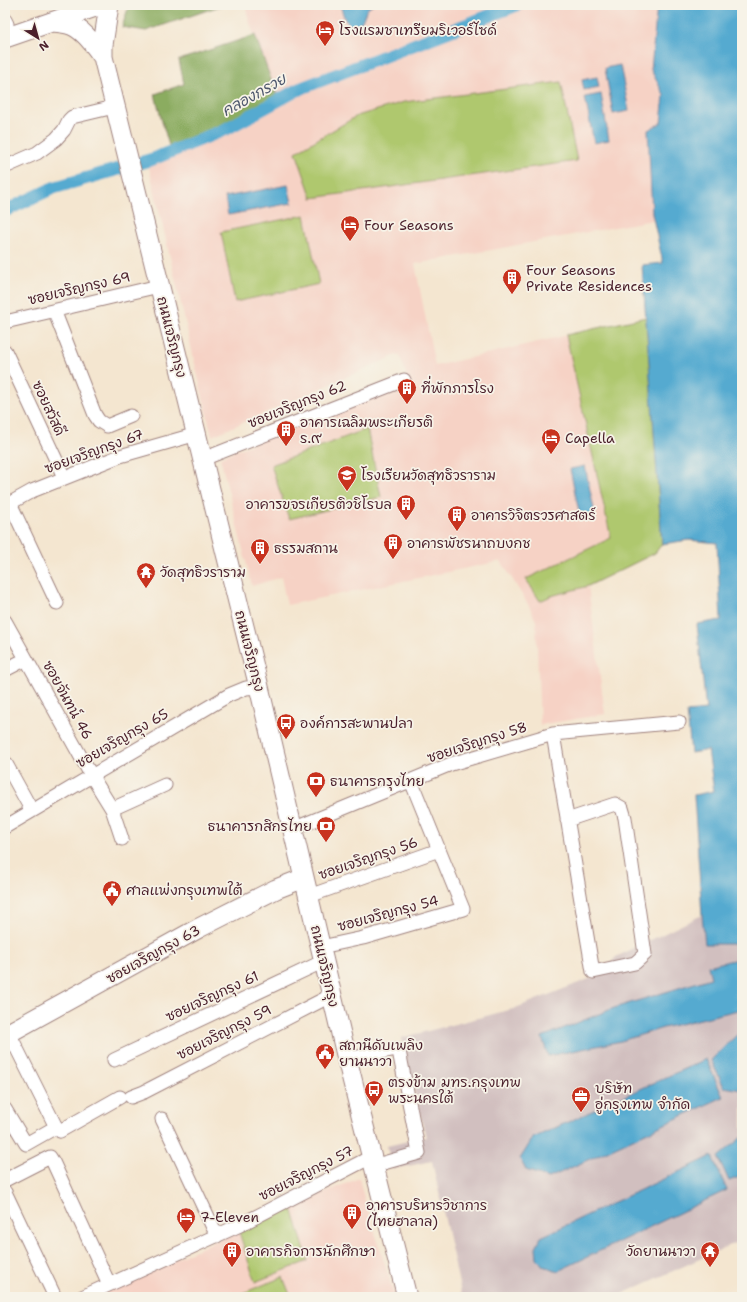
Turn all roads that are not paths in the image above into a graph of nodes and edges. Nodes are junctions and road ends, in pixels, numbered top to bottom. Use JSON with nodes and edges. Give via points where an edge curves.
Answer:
{"nodes":[{"id":1,"x":101,"y":5,"type":"edge"},
{"id":2,"x":109,"y":5,"type":"edge"},
{"id":3,"x":57,"y":10,"type":"edge"},
{"id":4,"x":5,"y":27,"type":"edge"},
{"id":5,"x":103,"y":58,"type":"junction"},
{"id":6,"x":114,"y":107,"type":"junction"},
{"id":7,"x":5,"y":167,"type":"edge"},
{"id":8,"x":159,"y":286,"type":"junction"},
{"id":9,"x":56,"y":311,"type":"junction"},
{"id":10,"x":5,"y":322,"type":"edge"},
{"id":11,"x":5,"y":351,"type":"edge"},
{"id":12,"x":404,"y":380,"type":"dead end"},
{"id":13,"x":131,"y":416,"type":"dead end"},
{"id":14,"x":197,"y":434,"type":"junction"},
{"id":15,"x":203,"y":459,"type":"junction"},
{"id":16,"x":64,"y":477,"type":"junction"},
{"id":17,"x":8,"y":504,"type":"edge"},
{"id":18,"x":57,"y":603,"type":"dead end"},
{"id":19,"x":5,"y":621,"type":"edge"},
{"id":20,"x":26,"y":659,"type":"junction"},
{"id":21,"x":5,"y":670,"type":"edge"},
{"id":22,"x":259,"y":687,"type":"junction"},
{"id":23,"x":679,"y":722,"type":"dead end"},
{"id":24,"x":553,"y":734,"type":"junction"},
{"id":25,"x":5,"y":762,"type":"edge"},
{"id":26,"x":91,"y":775,"type":"junction"},
{"id":27,"x":411,"y":781,"type":"junction"},
{"id":28,"x":165,"y":785,"type":"dead end"},
{"id":29,"x":112,"y":809,"type":"junction"},
{"id":30,"x":32,"y":811,"type":"junction"},
{"id":31,"x":567,"y":820,"type":"junction"},
{"id":32,"x":5,"y":827,"type":"edge"},
{"id":33,"x":293,"y":829,"type":"junction"},
{"id":34,"x":122,"y":839,"type":"dead end"},
{"id":35,"x":439,"y":850,"type":"junction"},
{"id":36,"x":306,"y":887,"type":"junction"},
{"id":37,"x":322,"y":954,"type":"junction"},
{"id":38,"x":332,"y":994,"type":"junction"},
{"id":39,"x":7,"y":1034,"type":"edge"},
{"id":40,"x":347,"y":1059,"type":"junction"},
{"id":41,"x":114,"y":1060,"type":"dead end"},
{"id":42,"x":5,"y":1109,"type":"edge"},
{"id":43,"x":162,"y":1119,"type":"dead end"},
{"id":44,"x":56,"y":1127,"type":"junction"},
{"id":45,"x":372,"y":1162,"type":"junction"},
{"id":46,"x":5,"y":1180,"type":"edge"},
{"id":47,"x":5,"y":1192,"type":"edge"},
{"id":48,"x":217,"y":1236,"type":"junction"},
{"id":49,"x":109,"y":1284,"type":"junction"},
{"id":50,"x":55,"y":1297,"type":"edge"},
{"id":51,"x":82,"y":1297,"type":"edge"},
{"id":52,"x":407,"y":1297,"type":"edge"}],
"edges":[{"from":1,"to":3,"type":"main road"},
{"from":2,"to":5,"type":"main road","name":"ถนนเจริญกรุง"},
{"from":3,"to":4,"type":"main road"},
{"from":3,"to":5,"type":"main road","via":[[68,24],[94,44]]},
{"from":5,"to":6,"type":"main road","name":"ถนนเจริญกรุง"},
{"from":6,"to":7,"type":"street","via":[[72,117],[56,139],[37,153]]},
{"from":6,"to":8,"type":"main road","name":"ถนนเจริญกรุง"},
{"from":8,"to":9,"type":"street","name":"ซอยเจริญกรุง 69"},
{"from":8,"to":14,"type":"main road","name":"ถนนเจริญกรุง"},
{"from":9,"to":10,"type":"street","name":"ซอยเจริญกรุง 69"},
{"from":9,"to":13,"type":"street","via":[[99,422],[107,426]]},
{"from":11,"to":16,"type":"street","name":"ซอยสวัสดี"},
{"from":12,"to":15,"type":"street","name":"ซอยเจริญกรุง 62"},
{"from":14,"to":15,"type":"main road","name":"ถนนเจริญกรุง"},
{"from":14,"to":16,"type":"street","name":"ซอยเจริญกรุง 67","via":[[120,456]]},
{"from":15,"to":22,"type":"main road","name":"ถนนเจริญกรุง"},
{"from":16,"to":17,"type":"street","name":"ซอยเจริญกรุง 67"},
{"from":17,"to":18,"type":"street"},
{"from":19,"to":20,"type":"street","name":"ซอยจันทน์ 46"},
{"from":20,"to":21,"type":"street"},
{"from":20,"to":26,"type":"street","name":"ซอยจันทน์ 46"},
{"from":22,"to":26,"type":"street","name":"ซอยเจริญกรุง 65","via":[[246,688],[229,695]]},
{"from":22,"to":33,"type":"main road","name":"ถนนเจริญกรุง"},
{"from":23,"to":24,"type":"street","name":"ซอยเจริญกรุง 58"},
{"from":24,"to":27,"type":"street","name":"ซอยเจริญกรุง 58","via":[[451,764]]},
{"from":24,"to":31,"type":"street"},
{"from":25,"to":30,"type":"street"},
{"from":26,"to":29,"type":"street","name":"ซอยจันทน์ 46"},
{"from":26,"to":30,"type":"street","name":"ซอยเจริญกรุง 65"},
{"from":27,"to":33,"type":"street","name":"ซอยเจริญกรุง 58"},
{"from":27,"to":35,"type":"street"},
{"from":28,"to":29,"type":"street"},
{"from":29,"to":34,"type":"street","name":"ซอยจันทน์ 46"},
{"from":30,"to":32,"type":"street","name":"ซอยเจริญกรุง 65"},
{"from":31,"to":31,"type":"street","via":[[615,804],[622,808],[645,954],[635,963],[593,972]]},
{"from":33,"to":36,"type":"main road","name":"ถนนเจริญกรุง"},
{"from":35,"to":36,"type":"street","name":"ซอยเจริญกรุง 56"},
{"from":35,"to":37,"type":"street","name":"ซอยเจริญกรุง 54","via":[[463,909],[362,938]]},
{"from":36,"to":37,"type":"main road","name":"ถนนเจริญกรุง"},
{"from":36,"to":39,"type":"main road","name":"ซอยเจริญกรุง 63","via":[[276,889],[199,928]]},
{"from":37,"to":38,"type":"main road","name":"ถนนเจริญกรุง"},
{"from":37,"to":41,"type":"street","name":"ซอยเจริญกรุง 61"},
{"from":38,"to":40,"type":"main road","name":"ถนนเจริญกรุง"},
{"from":38,"to":44,"type":"street","name":"ซอยเจริญกรุง 59","via":[[144,1092],[126,1097],[60,1131]]},
{"from":39,"to":44,"type":"street"},
{"from":40,"to":45,"type":"main road","name":"ถนนเจริญกรุง"},
{"from":40,"to":45,"type":"street","name":"ซอยเจริญกรุง 57","via":[[397,1049],[399,1052],[419,1153]]},
{"from":42,"to":44,"type":"street","via":[[26,1144]]},
{"from":43,"to":48,"type":"street"},
{"from":45,"to":48,"type":"street","name":"ซอยเจริญกรุง 57"},
{"from":45,"to":52,"type":"main road","name":"ถนนเจริญกรุง"},
{"from":46,"to":49,"type":"street","via":[[50,1158]]},
{"from":47,"to":50,"type":"street"},
{"from":48,"to":49,"type":"street","name":"ซอยเจริญกรุง 57"},
{"from":49,"to":51,"type":"street","name":"ซอยเจริญกรุง 57"}]}
